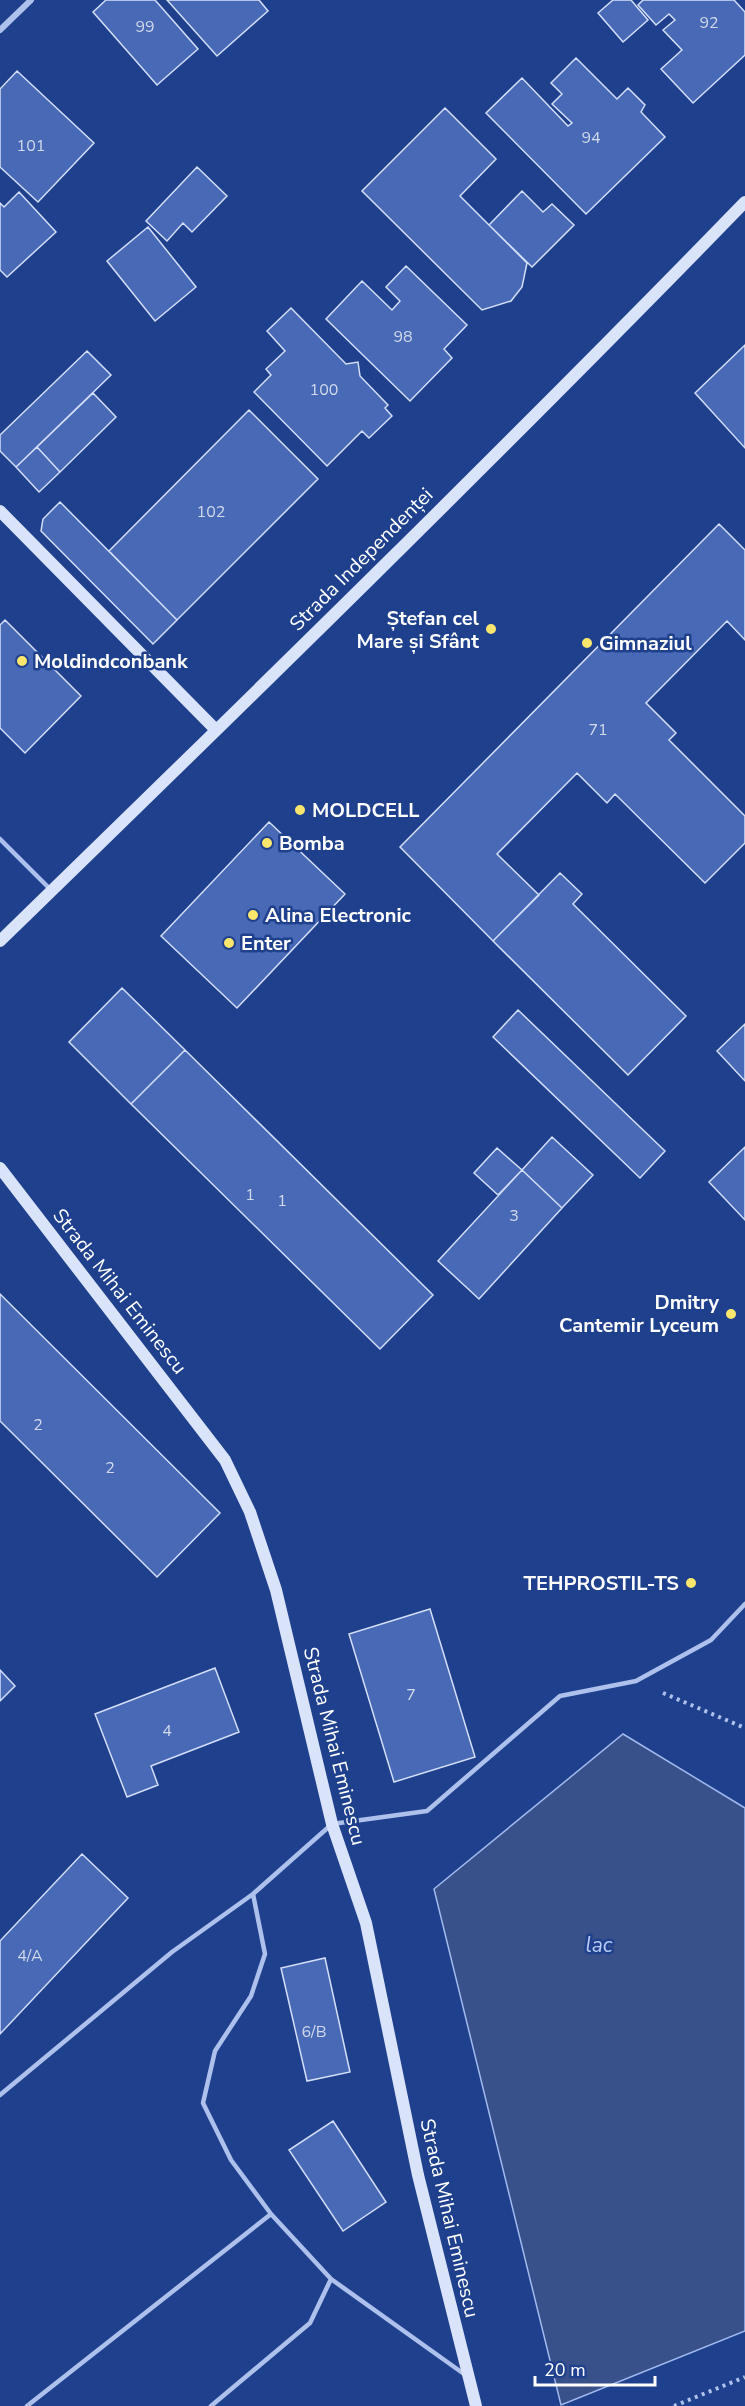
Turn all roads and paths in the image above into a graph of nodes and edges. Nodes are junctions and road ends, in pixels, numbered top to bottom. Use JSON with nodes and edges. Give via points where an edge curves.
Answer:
{"nodes":[{"id":1,"x":31,"y":0,"type":"edge"},
{"id":2,"x":0,"y":30,"type":"edge"},
{"id":3,"x":745,"y":202,"type":"edge"},
{"id":4,"x":0,"y":511,"type":"edge"},
{"id":5,"x":216,"y":730,"type":"junction"},
{"id":6,"x":0,"y":839,"type":"edge"},
{"id":7,"x":52,"y":891,"type":"junction"},
{"id":8,"x":0,"y":941,"type":"edge"},
{"id":9,"x":0,"y":1168,"type":"edge"},
{"id":10,"x":745,"y":1604,"type":"edge"},
{"id":11,"x":636,"y":1681,"type":"junction"},
{"id":12,"x":745,"y":1728,"type":"edge"},
{"id":13,"x":332,"y":1824,"type":"junction"},
{"id":14,"x":254,"y":1894,"type":"junction"},
{"id":15,"x":0,"y":2095,"type":"edge"},
{"id":16,"x":271,"y":2214,"type":"junction"},
{"id":17,"x":331,"y":2279,"type":"junction"},
{"id":18,"x":468,"y":2376,"type":"junction"},
{"id":19,"x":745,"y":2376,"type":"edge"},
{"id":20,"x":27,"y":2406,"type":"edge"},
{"id":21,"x":211,"y":2406,"type":"edge"},
{"id":22,"x":476,"y":2406,"type":"edge"},
{"id":23,"x":674,"y":2406,"type":"edge"}],
"edges":[{"from":1,"to":2,"type":"street"},
{"from":3,"to":5,"type":"street","name":"Strada Independenței"},
{"from":4,"to":5,"type":"street"},
{"from":5,"to":7,"type":"street","name":"Strada Independenței"},
{"from":6,"to":7,"type":"lane"},
{"from":7,"to":8,"type":"street","name":"Strada Independenței"},
{"from":9,"to":13,"type":"street","name":"Strada Mihai Eminescu","via":[[225,1460],[250,1512],[276,1590]]},
{"from":10,"to":11,"type":"lane","via":[[711,1640]]},
{"from":11,"to":12,"type":"path"},
{"from":11,"to":13,"type":"lane","via":[[560,1696],[427,1811]]},
{"from":13,"to":14,"type":"lane"},
{"from":13,"to":18,"type":"street","name":"Strada Mihai Eminescu","via":[[366,1923],[418,2175]]},
{"from":14,"to":15,"type":"lane","via":[[172,1952]]},
{"from":14,"to":16,"type":"lane","via":[[265,1954],[251,1996],[215,2051],[203,2103],[231,2160]]},
{"from":16,"to":17,"type":"lane"},
{"from":16,"to":20,"type":"lane"},
{"from":17,"to":18,"type":"lane"},
{"from":17,"to":21,"type":"lane","via":[[310,2323]]},
{"from":18,"to":22,"type":"street","name":"Strada Mihai Eminescu"},
{"from":19,"to":23,"type":"path"}]}
